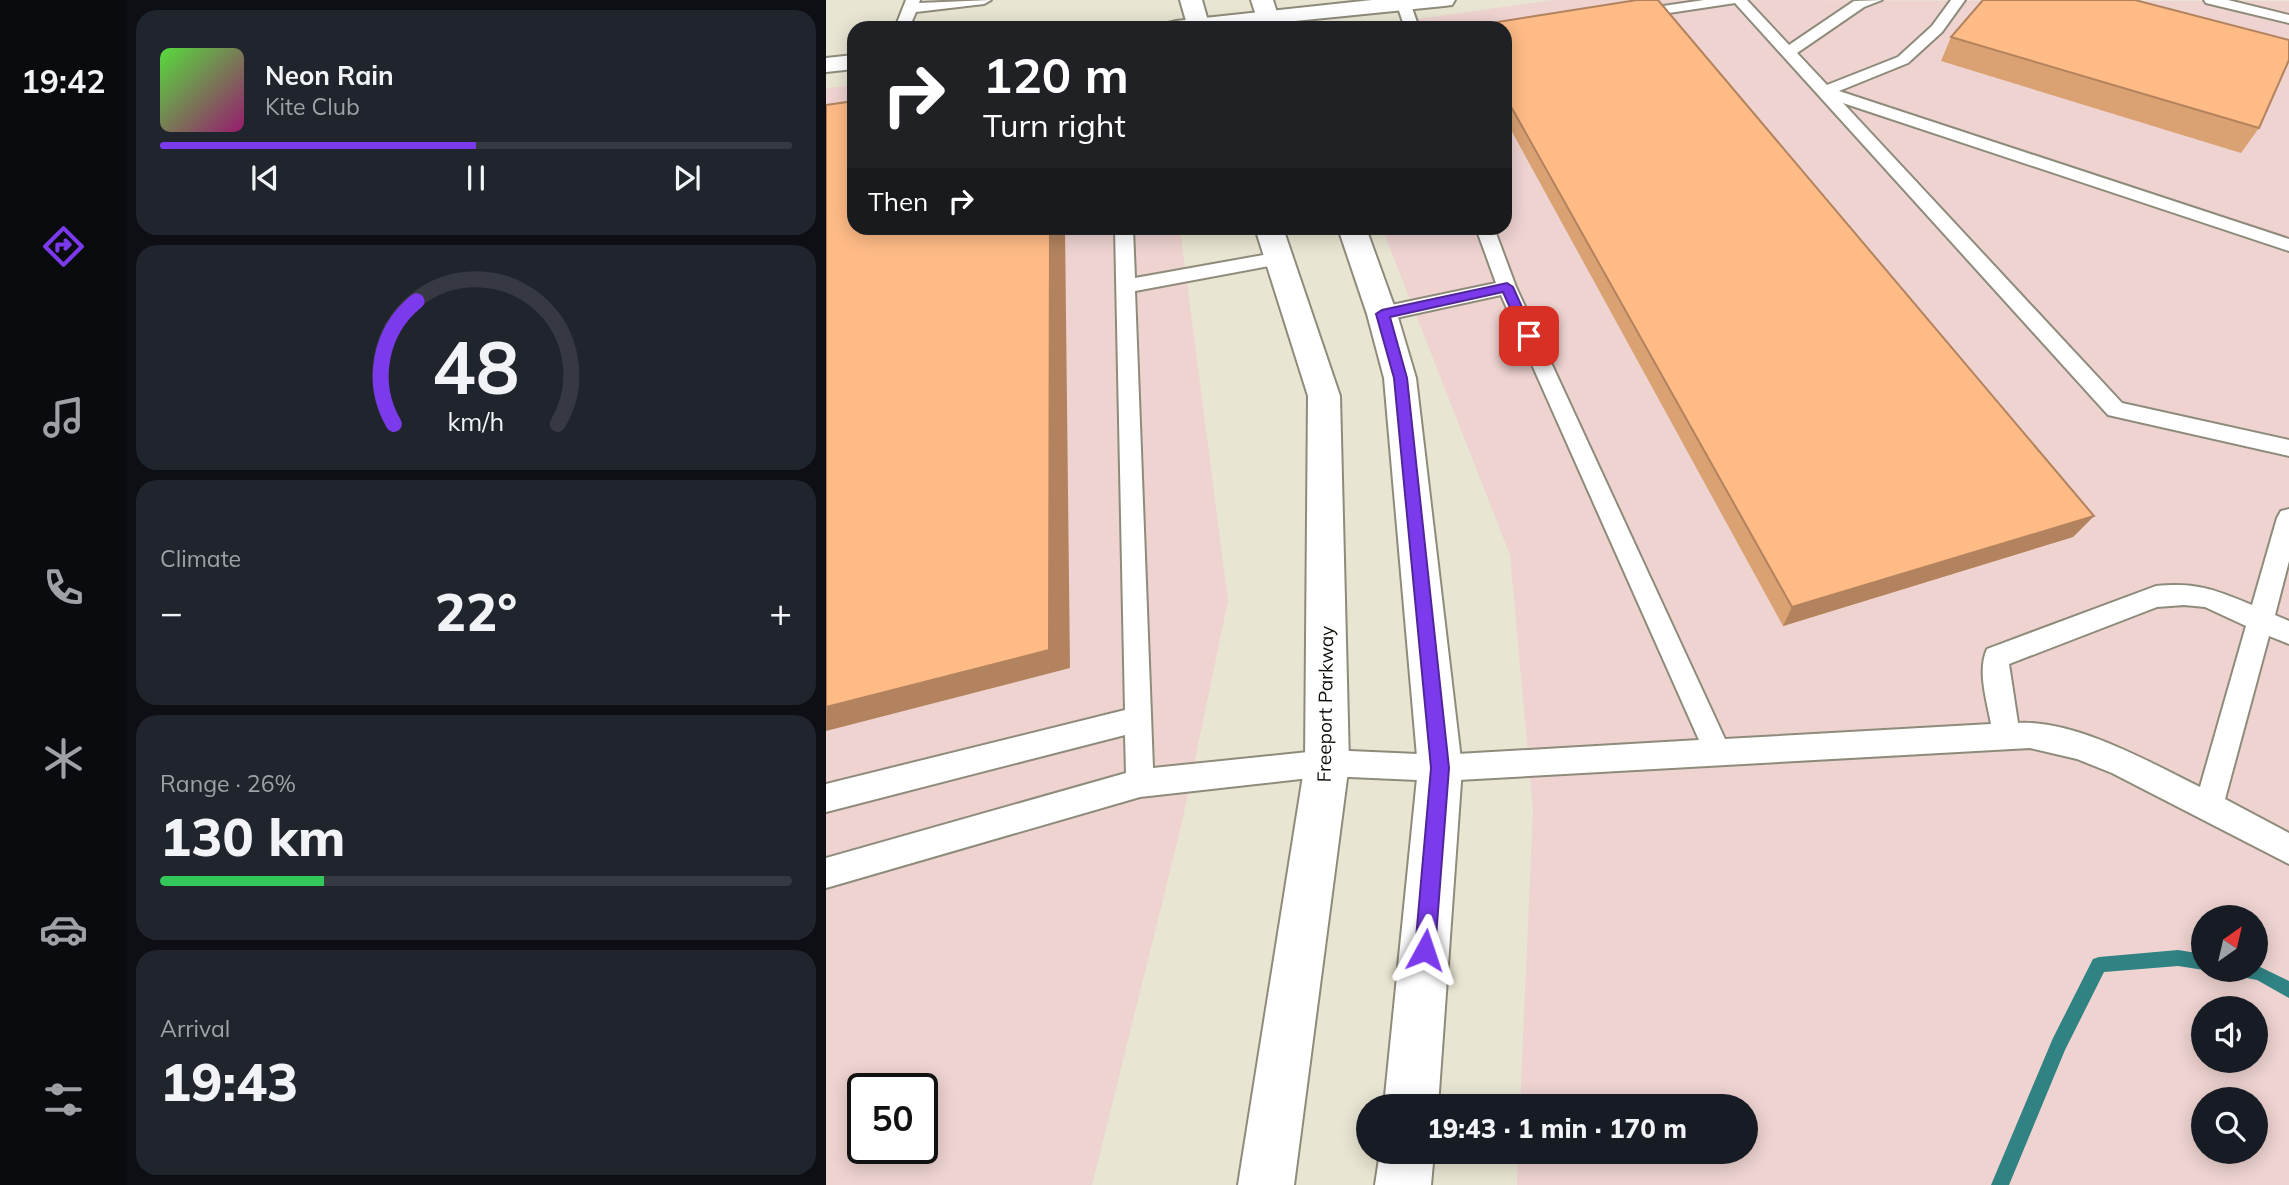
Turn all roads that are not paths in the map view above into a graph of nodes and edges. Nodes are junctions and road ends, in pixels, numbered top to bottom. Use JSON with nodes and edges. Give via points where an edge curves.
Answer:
{"nodes":[{"id":1,"x":984,"y":0,"type":"edge"},
{"id":2,"x":1191,"y":0,"type":"edge"},
{"id":3,"x":1444,"y":0,"type":"edge"},
{"id":4,"x":1732,"y":0,"type":"edge"},
{"id":5,"x":1740,"y":0,"type":"edge"},
{"id":6,"x":1875,"y":0,"type":"edge"},
{"id":7,"x":1958,"y":0,"type":"edge"},
{"id":8,"x":2211,"y":0,"type":"edge"},
{"id":9,"x":912,"y":4,"type":"edge"},
{"id":10,"x":1404,"y":5,"type":"junction"},
{"id":11,"x":1266,"y":15,"type":"edge"},
{"id":12,"x":1625,"y":15,"type":"edge"},
{"id":13,"x":2289,"y":19,"type":"edge"},
{"id":14,"x":905,"y":21,"type":"edge"},
{"id":15,"x":1191,"y":21,"type":"edge"},
{"id":16,"x":1228,"y":21,"type":"edge"},
{"id":17,"x":1410,"y":21,"type":"edge"},
{"id":18,"x":1788,"y":52,"type":"junction"},
{"id":19,"x":847,"y":63,"type":"edge"},
{"id":20,"x":826,"y":65,"type":"edge"},
{"id":21,"x":1824,"y":92,"type":"junction"},
{"id":22,"x":1124,"y":235,"type":"edge"},
{"id":23,"x":1354,"y":235,"type":"edge"},
{"id":24,"x":1488,"y":235,"type":"edge"},
{"id":25,"x":1275,"y":243,"type":"edge"},
{"id":26,"x":2288,"y":243,"type":"edge"},
{"id":27,"x":1126,"y":286,"type":"junction"},
{"id":28,"x":1507,"y":287,"type":"junction"},
{"id":29,"x":1382,"y":314,"type":"junction"},
{"id":30,"x":2289,"y":448,"type":"edge"},
{"id":31,"x":2289,"y":517,"type":"edge"},
{"id":32,"x":2260,"y":620,"type":"junction"},
{"id":33,"x":2289,"y":633,"type":"edge"},
{"id":34,"x":1138,"y":719,"type":"junction"},
{"id":35,"x":2007,"y":737,"type":"junction"},
{"id":36,"x":1718,"y":753,"type":"junction"},
{"id":37,"x":1327,"y":763,"type":"junction"},
{"id":38,"x":1440,"y":768,"type":"junction"},
{"id":39,"x":1140,"y":783,"type":"junction"},
{"id":40,"x":826,"y":798,"type":"edge"},
{"id":41,"x":2209,"y":806,"type":"junction"},
{"id":42,"x":2289,"y":849,"type":"edge"},
{"id":43,"x":826,"y":873,"type":"edge"},
{"id":44,"x":1412,"y":1094,"type":"edge"},
{"id":45,"x":1406,"y":1164,"type":"edge"},
{"id":46,"x":1266,"y":1185,"type":"edge"},
{"id":47,"x":1403,"y":1185,"type":"edge"}],
"edges":[{"from":1,"to":9,"type":"lane"},
{"from":2,"to":15,"type":"main road"},
{"from":3,"to":10,"type":"main road"},
{"from":4,"to":12,"type":"lane"},
{"from":5,"to":18,"type":"lane"},
{"from":6,"to":18,"type":"lane","via":[[1858,4]]},
{"from":7,"to":21,"type":"lane","via":[[1937,29],[1903,60]]},
{"from":8,"to":13,"type":"lane"},
{"from":9,"to":14,"type":"lane"},
{"from":10,"to":11,"type":"main road"},
{"from":10,"to":17,"type":"lane"},
{"from":11,"to":16,"type":"main road"},
{"from":18,"to":21,"type":"lane"},
{"from":19,"to":20,"type":"main road"},
{"from":21,"to":26,"type":"lane"},
{"from":21,"to":30,"type":"lane","via":[[2115,409]]},
{"from":22,"to":27,"type":"lane"},
{"from":23,"to":29,"type":"main road"},
{"from":24,"to":28,"type":"lane"},
{"from":25,"to":27,"type":"lane"},
{"from":25,"to":37,"type":"main road","name":"Freeport Parkway","via":[[1324,396]]},
{"from":27,"to":34,"type":"lane"},
{"from":28,"to":29,"type":"lane"},
{"from":28,"to":36,"type":"lane"},
{"from":29,"to":38,"type":"main road","via":[[1400,378]]},
{"from":31,"to":32,"type":"lane"},
{"from":32,"to":33,"type":"lane"},
{"from":32,"to":35,"type":"lane","via":[[2207,597],[2156,597],[1996,657]]},
{"from":32,"to":41,"type":"lane"},
{"from":34,"to":39,"type":"lane"},
{"from":34,"to":40,"type":"lane"},
{"from":35,"to":36,"type":"lane"},
{"from":35,"to":41,"type":"lane","via":[[2030,735],[2066,741],[2106,755]]},
{"from":36,"to":38,"type":"lane"},
{"from":37,"to":38,"type":"lane"},
{"from":37,"to":39,"type":"lane"},
{"from":37,"to":46,"type":"main road","name":"Freeport Parkway"},
{"from":38,"to":44,"type":"main road"},
{"from":39,"to":43,"type":"lane"},
{"from":41,"to":42,"type":"lane"},
{"from":45,"to":47,"type":"main road"}]}
